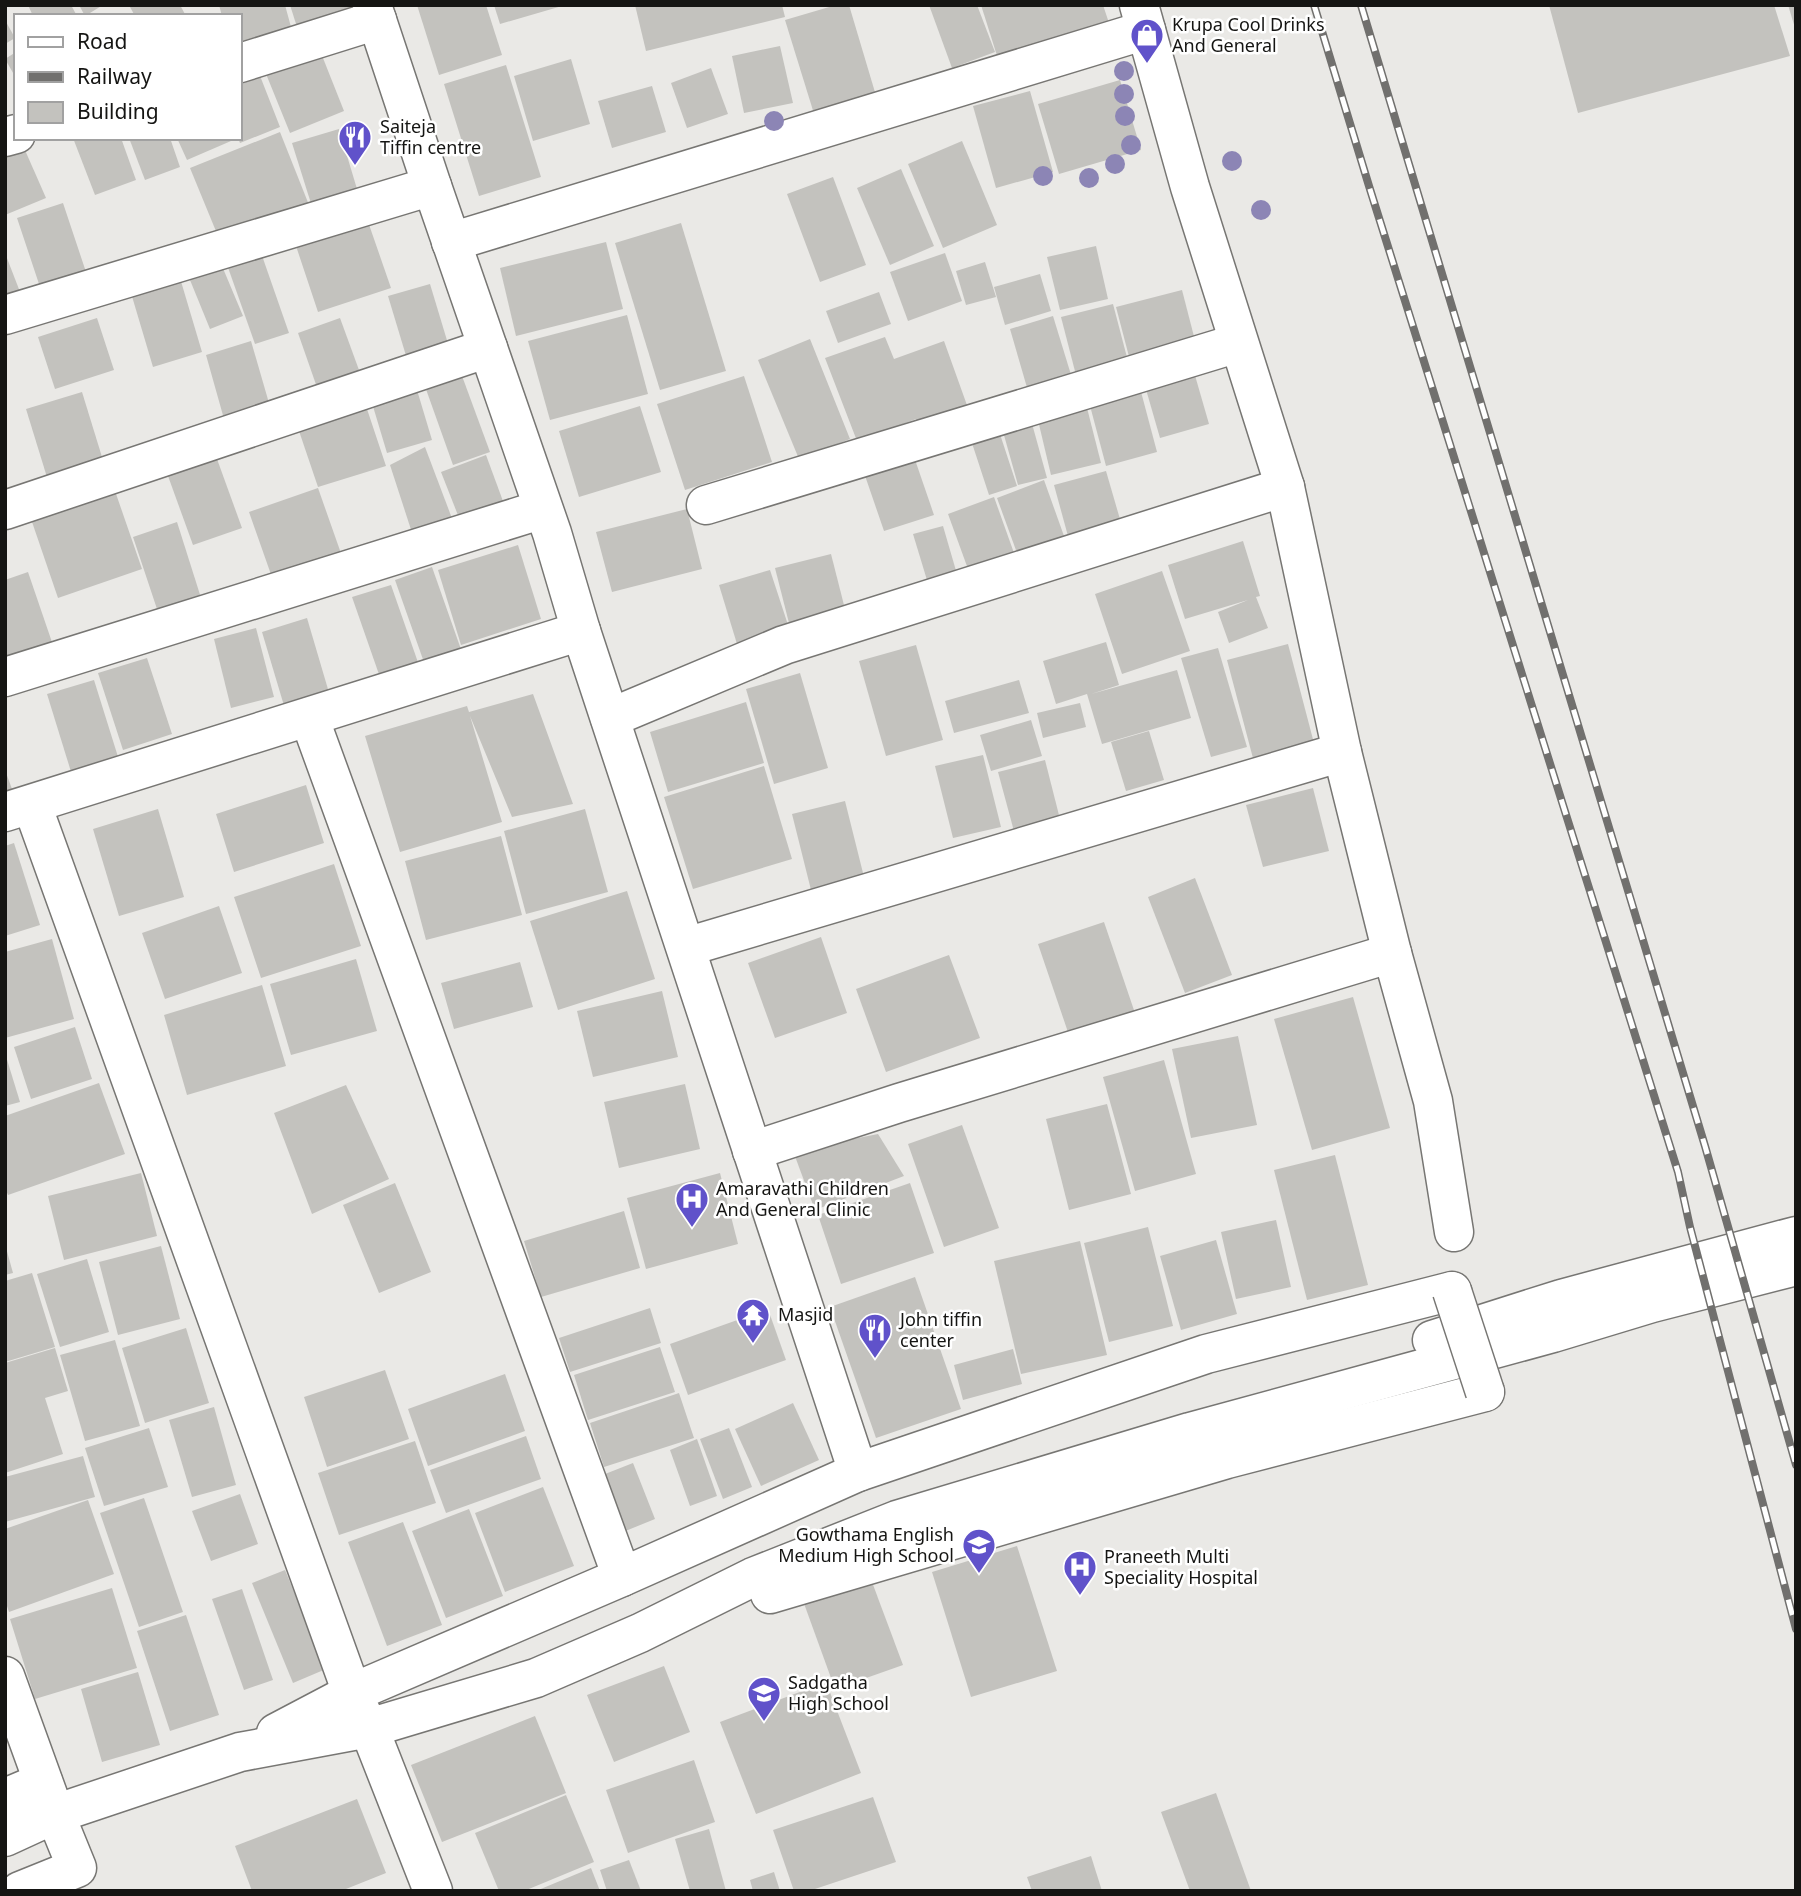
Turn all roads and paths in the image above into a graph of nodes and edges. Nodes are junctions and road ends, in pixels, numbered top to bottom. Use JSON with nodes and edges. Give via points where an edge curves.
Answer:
{"nodes":[{"id":1,"x":375,"y":13,"type":"edge"},
{"id":2,"x":1143,"y":18,"type":"edge"},
{"id":3,"x":242,"y":62,"type":"edge"},
{"id":4,"x":432,"y":186,"type":"junction"},
{"id":5,"x":451,"y":242,"type":"junction"},
{"id":6,"x":5,"y":315,"type":"edge"},
{"id":7,"x":1238,"y":343,"type":"junction"},
{"id":8,"x":488,"y":348,"type":"junction"},
{"id":9,"x":1285,"y":487,"type":"junction"},
{"id":10,"x":706,"y":505,"type":"dead end"},
{"id":11,"x":543,"y":509,"type":"junction"},
{"id":12,"x":5,"y":510,"type":"edge"},
{"id":13,"x":580,"y":631,"type":"junction"},
{"id":14,"x":5,"y":677,"type":"edge"},
{"id":15,"x":309,"y":717,"type":"junction"},
{"id":16,"x":610,"y":718,"type":"junction"},
{"id":17,"x":1342,"y":752,"type":"junction"},
{"id":18,"x":18,"y":808,"type":"edge"},
{"id":19,"x":685,"y":947,"type":"junction"},
{"id":20,"x":1392,"y":953,"type":"junction"},
{"id":21,"x":752,"y":1151,"type":"junction"},
{"id":22,"x":1454,"y":1232,"type":"dead end"},
{"id":23,"x":1796,"y":1236,"type":"edge"},
{"id":24,"x":1796,"y":1266,"type":"edge"},
{"id":25,"x":858,"y":1472,"type":"junction"},
{"id":26,"x":622,"y":1577,"type":"junction"},
{"id":27,"x":640,"y":1633,"type":"junction"},
{"id":28,"x":5,"y":1675,"type":"edge"},
{"id":29,"x":352,"y":1693,"type":"junction"},
{"id":30,"x":369,"y":1728,"type":"junction"},
{"id":31,"x":240,"y":1752,"type":"junction"},
{"id":32,"x":5,"y":1798,"type":"edge"},
{"id":33,"x":49,"y":1798,"type":"junction"},
{"id":34,"x":5,"y":1837,"type":"edge"},
{"id":35,"x":20,"y":1891,"type":"edge"},
{"id":36,"x":433,"y":1891,"type":"edge"}],
"edges":[{"from":1,"to":3,"type":"street"},
{"from":1,"to":4,"type":"street"},
{"from":2,"to":5,"type":"street"},
{"from":2,"to":7,"type":"street"},
{"from":4,"to":5,"type":"street"},
{"from":4,"to":6,"type":"street"},
{"from":5,"to":8,"type":"street"},
{"from":7,"to":9,"type":"street"},
{"from":7,"to":10,"type":"street"},
{"from":8,"to":11,"type":"street"},
{"from":8,"to":12,"type":"street"},
{"from":9,"to":16,"type":"street","via":[[783,645]]},
{"from":9,"to":17,"type":"street"},
{"from":11,"to":13,"type":"street"},
{"from":11,"to":14,"type":"street"},
{"from":13,"to":15,"type":"street"},
{"from":13,"to":16,"type":"street"},
{"from":15,"to":18,"type":"street"},
{"from":15,"to":26,"type":"street"},
{"from":16,"to":19,"type":"street"},
{"from":17,"to":19,"type":"street"},
{"from":17,"to":20,"type":"street"},
{"from":18,"to":29,"type":"street"},
{"from":19,"to":21,"type":"street"},
{"from":20,"to":21,"type":"street"},
{"from":20,"to":22,"type":"street","via":[[1433,1101]]},
{"from":21,"to":25,"type":"street"},
{"from":23,"to":26,"type":"street","via":[[1561,1299],[979,1475],[740,1558]]},
{"from":24,"to":27,"type":"street","via":[[1189,1432],[897,1520],[752,1577]]},
{"from":25,"to":26,"type":"street"},
{"from":25,"to":27,"type":"street","bridge":true,"via":[[1206,1354],[1452,1291],[1485,1392],[1227,1459]]},
{"from":26,"to":29,"type":"street"},
{"from":27,"to":30,"type":"street","via":[[536,1678]]},
{"from":28,"to":33,"type":"street"},
{"from":29,"to":30,"type":"street"},
{"from":29,"to":31,"type":"street"},
{"from":30,"to":31,"type":"street"},
{"from":30,"to":36,"type":"street"},
{"from":31,"to":33,"type":"street"},
{"from":32,"to":33,"type":"street"},
{"from":33,"to":34,"type":"street"},
{"from":33,"to":35,"type":"street","via":[[78,1868]]}]}
